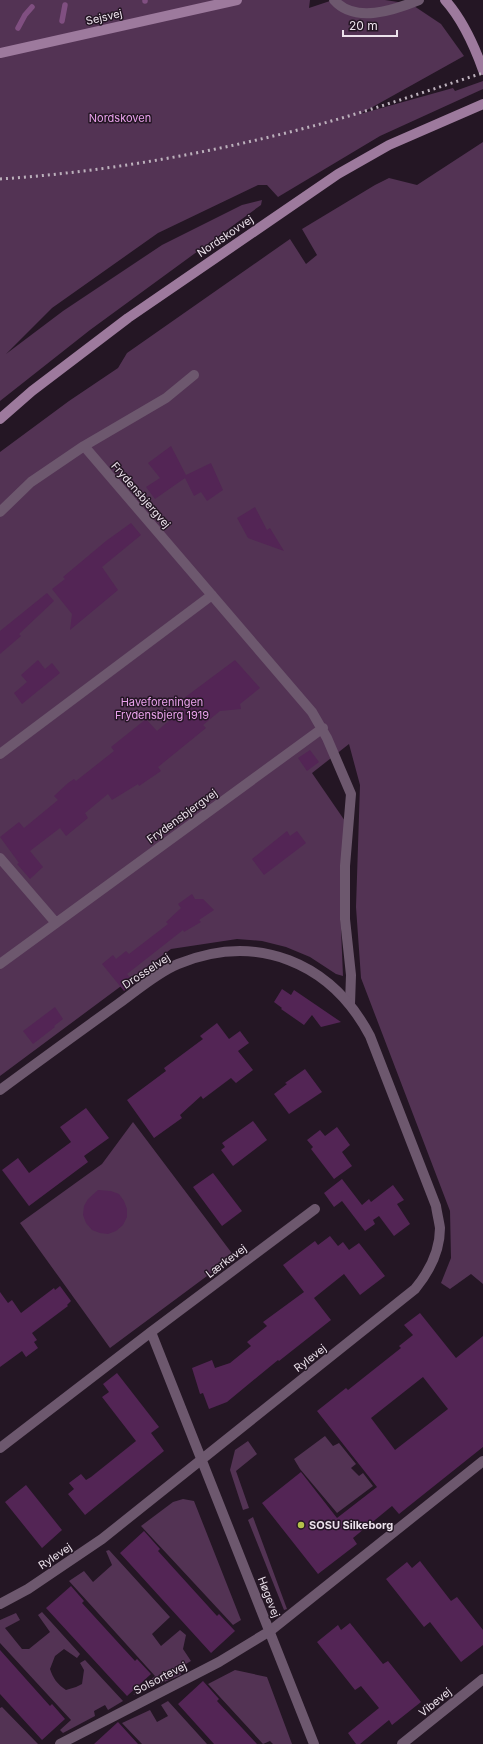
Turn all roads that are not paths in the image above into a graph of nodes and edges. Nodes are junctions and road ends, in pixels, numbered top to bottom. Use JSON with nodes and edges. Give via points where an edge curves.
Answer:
{"nodes":[{"id":1,"x":237,"y":0,"type":"edge"},
{"id":2,"x":334,"y":0,"type":"edge"},
{"id":3,"x":419,"y":0,"type":"edge"},
{"id":4,"x":445,"y":0,"type":"edge"},
{"id":5,"x":0,"y":53,"type":"edge"},
{"id":6,"x":483,"y":70,"type":"edge"},
{"id":7,"x":483,"y":104,"type":"edge"},
{"id":8,"x":194,"y":375,"type":"dead end"},
{"id":9,"x":0,"y":419,"type":"edge"},
{"id":10,"x":84,"y":446,"type":"junction"},
{"id":11,"x":0,"y":512,"type":"edge"},
{"id":12,"x":212,"y":595,"type":"junction"},
{"id":13,"x":322,"y":728,"type":"junction"},
{"id":14,"x":0,"y":754,"type":"edge"},
{"id":15,"x":0,"y":858,"type":"edge"},
{"id":16,"x":56,"y":923,"type":"junction"},
{"id":17,"x":0,"y":964,"type":"edge"},
{"id":18,"x":350,"y":1004,"type":"junction"},
{"id":19,"x":370,"y":1036,"type":"joint"},
{"id":20,"x":0,"y":1090,"type":"edge"},
{"id":21,"x":315,"y":1209,"type":"dead end"},
{"id":22,"x":151,"y":1332,"type":"junction"},
{"id":23,"x":0,"y":1448,"type":"edge"},
{"id":24,"x":202,"y":1458,"type":"junction"},
{"id":25,"x":483,"y":1461,"type":"edge"},
{"id":26,"x":0,"y":1604,"type":"edge"},
{"id":27,"x":270,"y":1631,"type":"junction"},
{"id":28,"x":483,"y":1679,"type":"edge"},
{"id":29,"x":60,"y":1744,"type":"edge"},
{"id":30,"x":314,"y":1744,"type":"edge"},
{"id":31,"x":402,"y":1744,"type":"edge"}],
"edges":[{"from":1,"to":5,"type":"street","name":"Sejsvej"},
{"from":2,"to":3,"type":"street","via":[[348,11],[361,13],[399,8]]},
{"from":4,"to":6,"type":"street","via":[[464,26]]},
{"from":7,"to":9,"type":"street","name":"Nordskovvej","via":[[389,145],[338,174],[128,318],[32,391]]},
{"from":8,"to":10,"type":"street","via":[[166,398]]},
{"from":10,"to":11,"type":"street","via":[[30,482]]},
{"from":10,"to":12,"type":"street","name":"Frydensbjergvej"},
{"from":12,"to":13,"type":"street","name":"Frydensbjergvej","via":[[312,712]]},
{"from":12,"to":14,"type":"street"},
{"from":13,"to":16,"type":"street","name":"Frydensbjergvej"},
{"from":13,"to":18,"type":"street","name":"Frydensbjergvej","via":[[351,794],[345,866],[345,919],[351,975]]},
{"from":15,"to":16,"type":"street"},
{"from":16,"to":17,"type":"street","name":"Frydensbjergvej"},
{"from":18,"to":19,"type":"street","name":"Drosselvej"},
{"from":18,"to":20,"type":"street","name":"Drosselvej","via":[[328,981],[300,964],[270,954],[239,950],[207,954],[177,964],[150,981]]},
{"from":19,"to":24,"type":"street","name":"Rylevej","via":[[436,1206],[440,1228],[434,1260],[415,1289]]},
{"from":21,"to":22,"type":"street","name":"Lærkevej"},
{"from":22,"to":23,"type":"street","name":"Lærkevej"},
{"from":22,"to":24,"type":"street"},
{"from":24,"to":26,"type":"street","name":"Rylevej","via":[[102,1539],[28,1589]]},
{"from":24,"to":27,"type":"street","name":"Høgevej"},
{"from":25,"to":27,"type":"street","name":"Solsortevej"},
{"from":27,"to":29,"type":"street","name":"Solsortevej","via":[[219,1662]]},
{"from":27,"to":30,"type":"street","name":"Høgevej"},
{"from":28,"to":31,"type":"street","name":"Vibevej"}]}
